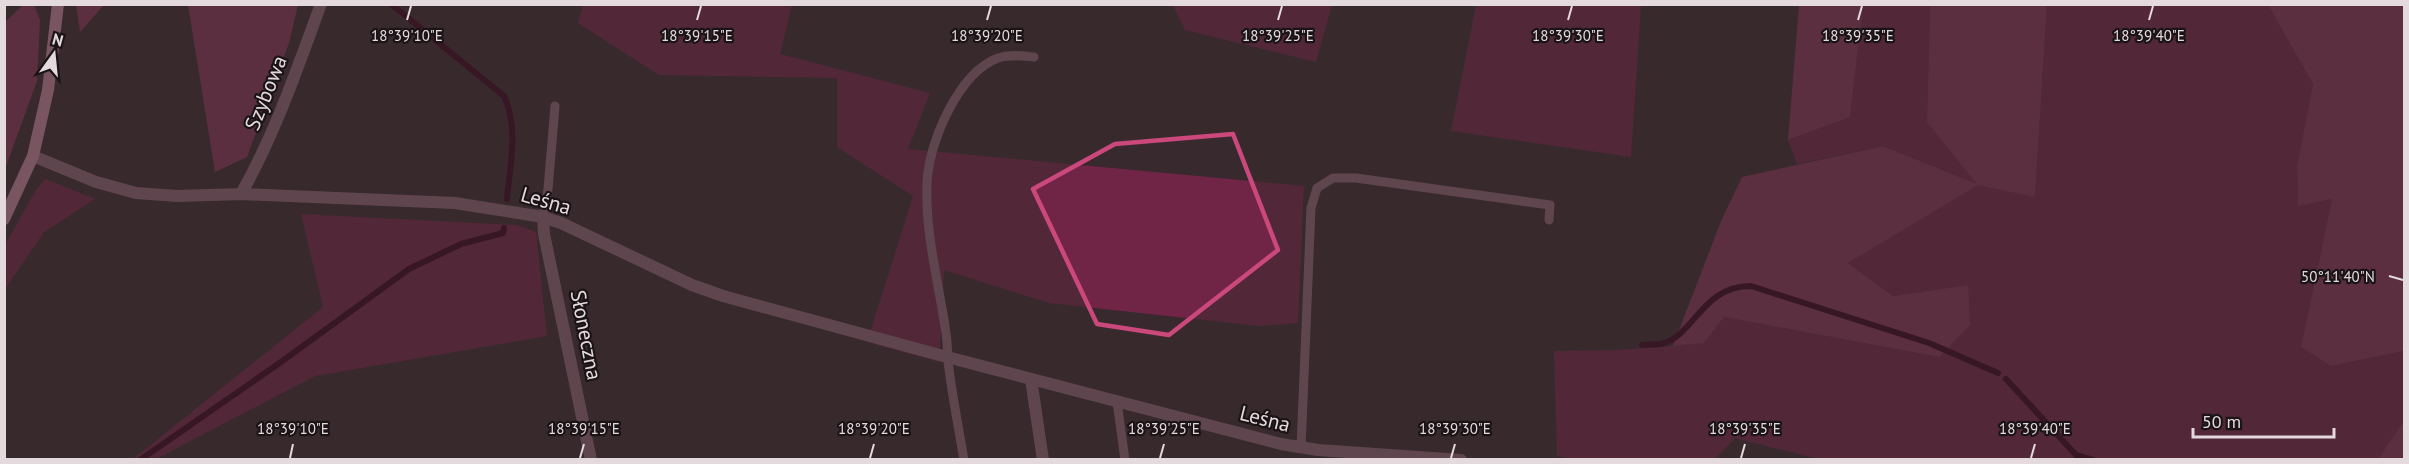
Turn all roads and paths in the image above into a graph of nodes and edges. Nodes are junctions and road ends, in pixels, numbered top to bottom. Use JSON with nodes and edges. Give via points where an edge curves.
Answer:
{"nodes":[{"id":1,"x":58,"y":4,"type":"edge"},
{"id":2,"x":321,"y":4,"type":"edge"},
{"id":3,"x":1034,"y":57,"type":"dead end"},
{"id":4,"x":555,"y":106,"type":"dead end"},
{"id":5,"x":33,"y":156,"type":"junction"},
{"id":6,"x":241,"y":194,"type":"junction"},
{"id":7,"x":543,"y":218,"type":"junction"},
{"id":8,"x":4,"y":219,"type":"edge"},
{"id":9,"x":1549,"y":220,"type":"dead end"},
{"id":10,"x":947,"y":357,"type":"junction"},
{"id":11,"x":1031,"y":379,"type":"junction"},
{"id":12,"x":1117,"y":402,"type":"junction"},
{"id":13,"x":1305,"y":452,"type":"edge"},
{"id":14,"x":591,"y":459,"type":"edge"},
{"id":15,"x":964,"y":459,"type":"edge"},
{"id":16,"x":1043,"y":459,"type":"edge"},
{"id":17,"x":1125,"y":459,"type":"edge"},
{"id":18,"x":1461,"y":459,"type":"edge"}],
"edges":[{"from":1,"to":5,"type":"main road","via":[[48,90]]},
{"from":2,"to":6,"type":"street","name":"Szybowa","via":[[271,134]]},
{"from":3,"to":10,"type":"lane","via":[[998,58],[974,74],[953,104],[934,147],[928,173],[928,208]]},
{"from":4,"to":7,"type":"lane"},
{"from":5,"to":6,"type":"street","name":"Leśna","via":[[96,182],[136,193]]},
{"from":5,"to":8,"type":"main road"},
{"from":6,"to":7,"type":"street","name":"Leśna","via":[[455,203]]},
{"from":7,"to":10,"type":"street","name":"Leśna","via":[[705,290]]},
{"from":7,"to":14,"type":"street","name":"Słoneczna"},
{"from":9,"to":13,"type":"lane","via":[[1551,205],[1356,178],[1333,178],[1317,188],[1311,208]]},
{"from":10,"to":11,"type":"street","name":"Leśna"},
{"from":10,"to":15,"type":"lane"},
{"from":11,"to":12,"type":"street","name":"Leśna"},
{"from":11,"to":16,"type":"street"},
{"from":12,"to":13,"type":"street","name":"Leśna"},
{"from":12,"to":17,"type":"lane"},
{"from":13,"to":18,"type":"street","name":"Leśna"}]}
